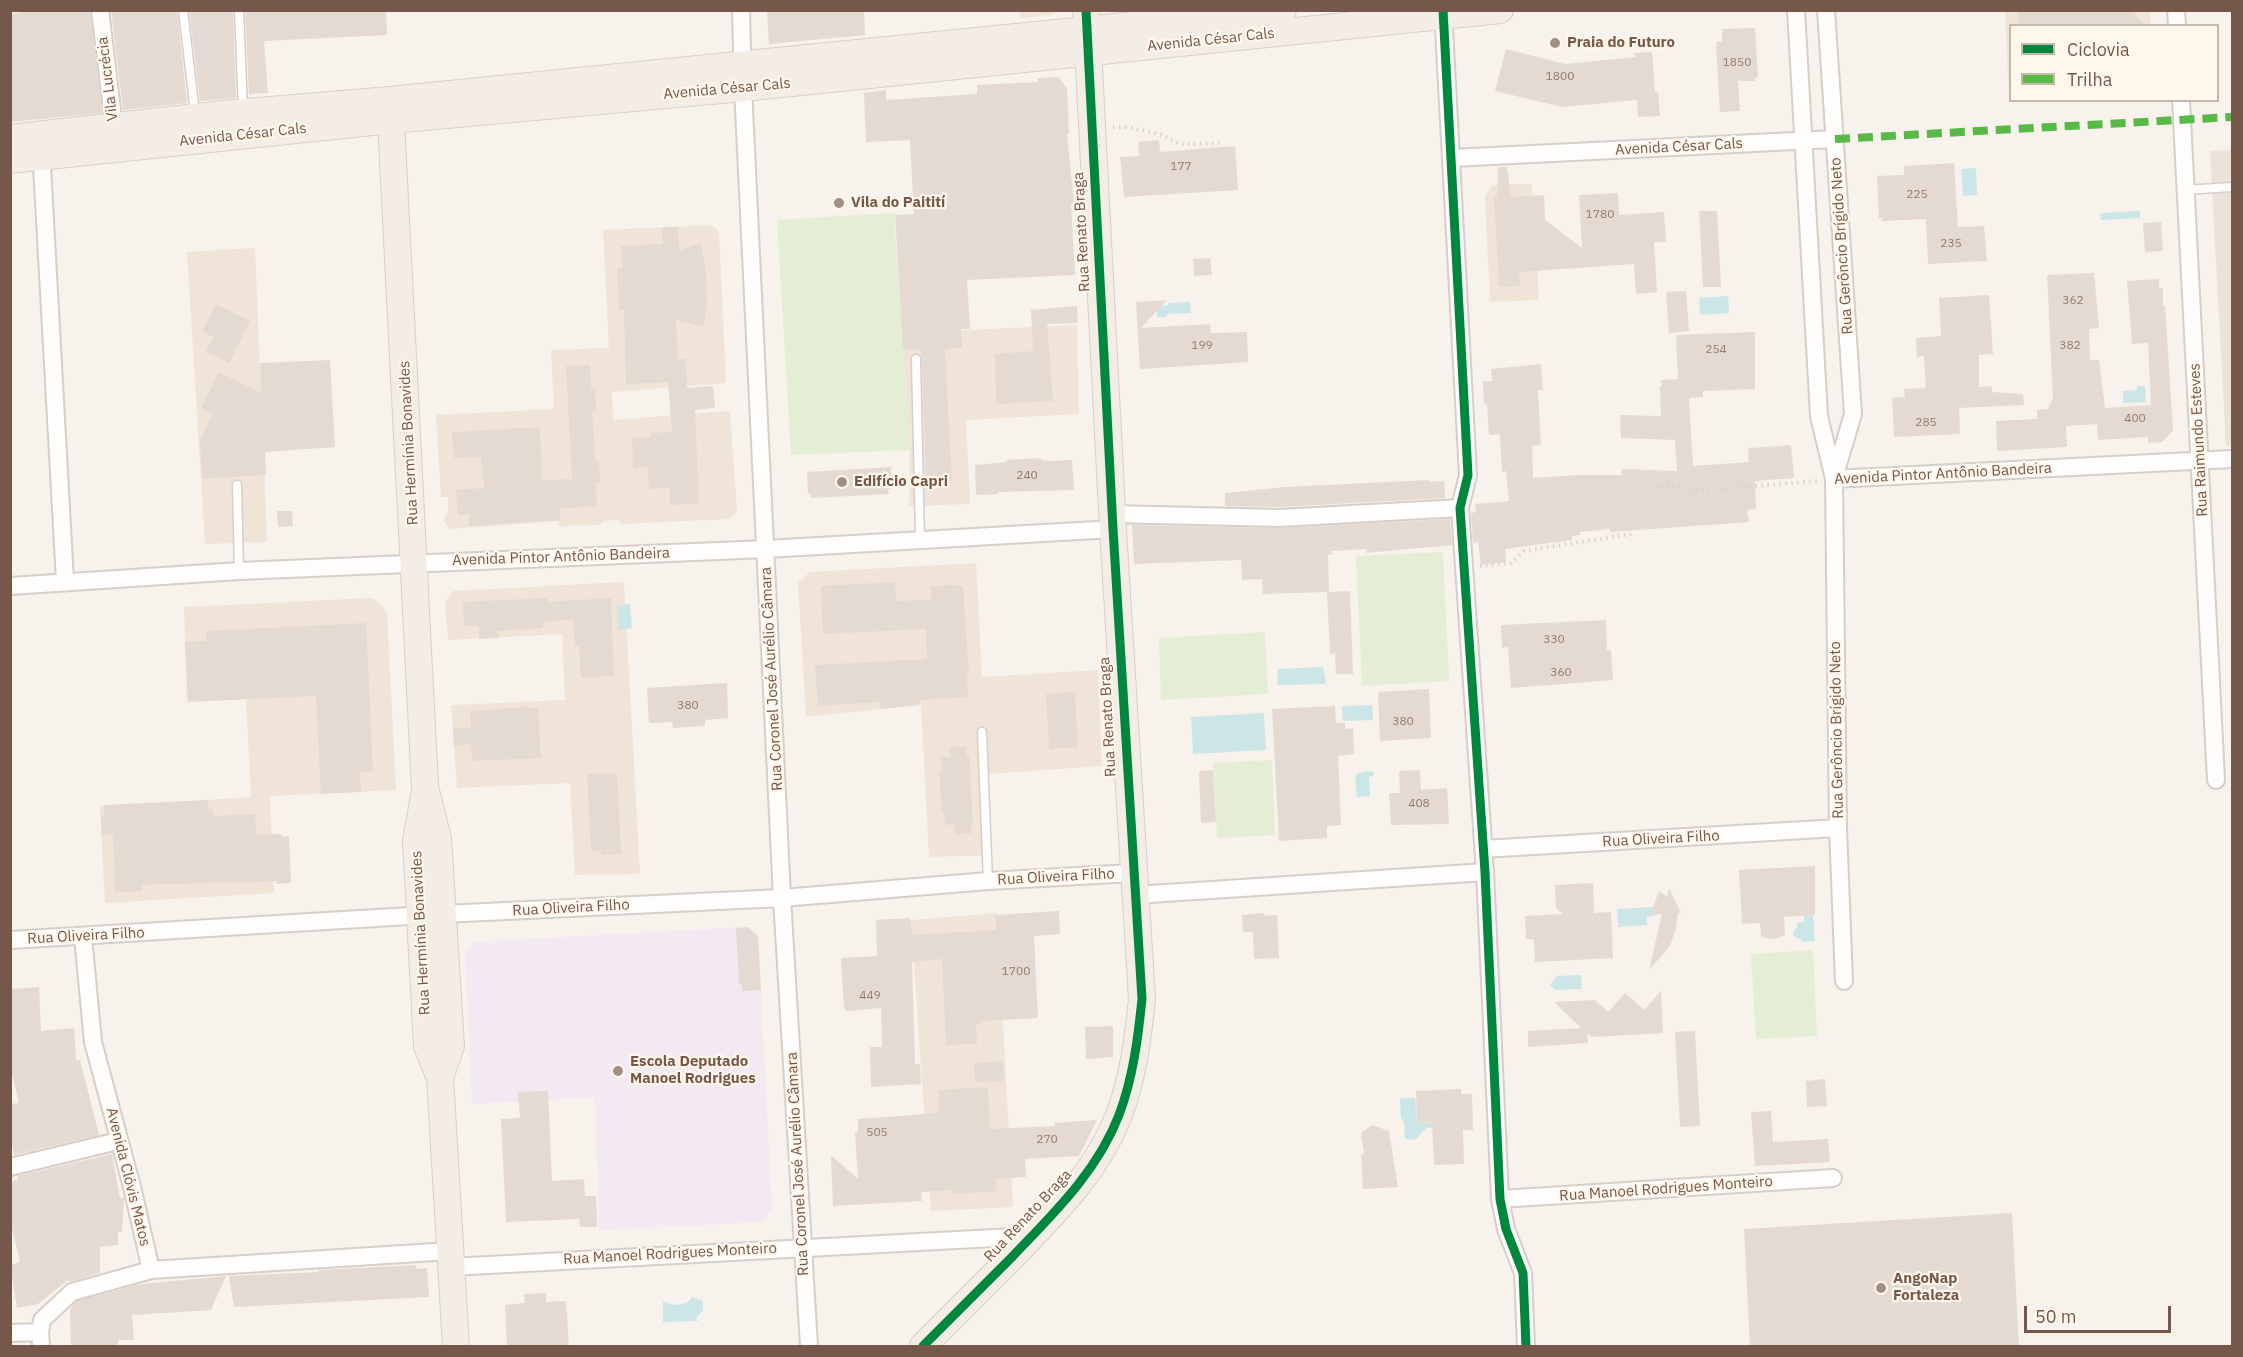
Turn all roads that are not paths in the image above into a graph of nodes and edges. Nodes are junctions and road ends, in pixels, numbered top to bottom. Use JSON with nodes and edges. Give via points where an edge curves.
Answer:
{"nodes":[{"id":1,"x":100,"y":10,"type":"edge"},
{"id":2,"x":183,"y":10,"type":"edge"},
{"id":3,"x":239,"y":10,"type":"edge"},
{"id":4,"x":741,"y":10,"type":"edge"},
{"id":5,"x":1283,"y":10,"type":"edge"},
{"id":6,"x":1500,"y":10,"type":"edge"},
{"id":7,"x":1796,"y":10,"type":"edge"},
{"id":8,"x":1826,"y":10,"type":"edge"},
{"id":9,"x":1444,"y":14,"type":"edge"},
{"id":10,"x":1086,"y":31,"type":"edge"},
{"id":11,"x":744,"y":76,"type":"junction"},
{"id":12,"x":2181,"y":102,"type":"edge"},
{"id":13,"x":391,"y":110,"type":"junction"},
{"id":14,"x":243,"y":112,"type":"junction"},
{"id":15,"x":195,"y":117,"type":"junction"},
{"id":16,"x":115,"y":137,"type":"junction"},
{"id":17,"x":10,"y":138,"type":"edge"},
{"id":18,"x":1835,"y":139,"type":"junction"},
{"id":19,"x":1803,"y":141,"type":"junction"},
{"id":20,"x":41,"y":145,"type":"junction"},
{"id":21,"x":1452,"y":158,"type":"junction"},
{"id":22,"x":10,"y":160,"type":"edge"},
{"id":23,"x":2232,"y":187,"type":"edge"},
{"id":24,"x":2185,"y":190,"type":"junction"},
{"id":25,"x":916,"y":359,"type":"dead end"},
{"id":26,"x":2232,"y":459,"type":"edge"},
{"id":27,"x":2200,"y":462,"type":"junction"},
{"id":28,"x":1834,"y":479,"type":"junction"},
{"id":29,"x":237,"y":485,"type":"dead end"},
{"id":30,"x":1460,"y":508,"type":"junction"},
{"id":31,"x":1112,"y":522,"type":"junction"},
{"id":32,"x":920,"y":539,"type":"junction"},
{"id":33,"x":766,"y":549,"type":"junction"},
{"id":34,"x":415,"y":563,"type":"junction"},
{"id":35,"x":239,"y":571,"type":"junction"},
{"id":36,"x":65,"y":581,"type":"junction"},
{"id":37,"x":10,"y":586,"type":"edge"},
{"id":38,"x":982,"y":732,"type":"dead end"},
{"id":39,"x":2216,"y":780,"type":"dead end"},
{"id":40,"x":1838,"y":828,"type":"junction"},
{"id":41,"x":1483,"y":849,"type":"junction"},
{"id":42,"x":1485,"y":872,"type":"junction"},
{"id":43,"x":988,"y":881,"type":"junction"},
{"id":44,"x":1134,"y":884,"type":"junction"},
{"id":45,"x":782,"y":898,"type":"junction"},
{"id":46,"x":431,"y":915,"type":"junction"},
{"id":47,"x":83,"y":937,"type":"junction"},
{"id":48,"x":10,"y":940,"type":"edge"},
{"id":49,"x":1844,"y":981,"type":"dead end"},
{"id":50,"x":118,"y":1141,"type":"junction"},
{"id":51,"x":10,"y":1167,"type":"edge"},
{"id":52,"x":1833,"y":1179,"type":"dead end"},
{"id":53,"x":1500,"y":1199,"type":"junction"},
{"id":54,"x":1032,"y":1236,"type":"junction"},
{"id":55,"x":802,"y":1247,"type":"junction"},
{"id":56,"x":451,"y":1259,"type":"junction"},
{"id":57,"x":151,"y":1270,"type":"junction"},
{"id":58,"x":10,"y":1333,"type":"edge"},
{"id":59,"x":40,"y":1339,"type":"edge"},
{"id":60,"x":456,"y":1347,"type":"edge"},
{"id":61,"x":809,"y":1347,"type":"edge"},
{"id":62,"x":923,"y":1347,"type":"edge"},
{"id":63,"x":1526,"y":1347,"type":"edge"}],
"edges":[{"from":1,"to":16,"type":"street","name":"Vila Lucrécia"},
{"from":2,"to":15,"type":"lane"},
{"from":3,"to":14,"type":"lane"},
{"from":4,"to":11,"type":"street","name":"Rua Coronel José Aurélio Câmara"},
{"from":5,"to":10,"type":"main road","name":"Avenida César Cals"},
{"from":6,"to":9,"type":"main road","name":"Avenida César Cals"},
{"from":7,"to":19,"type":"street","name":"Rua Gerôncio Brígido Neto"},
{"from":8,"to":18,"type":"street","name":"Rua Gerôncio Brígido Neto"},
{"from":9,"to":10,"type":"main road","name":"Avenida César Cals"},
{"from":9,"to":21,"type":"street"},
{"from":10,"to":11,"type":"main road","name":"Avenida César Cals"},
{"from":10,"to":31,"type":"main road","name":"Rua Renato Braga"},
{"from":11,"to":13,"type":"main road","name":"Avenida César Cals"},
{"from":11,"to":33,"type":"street","name":"Rua Coronel José Aurélio Câmara"},
{"from":12,"to":24,"type":"street","name":"Rua Raimundo Esteves"},
{"from":13,"to":14,"type":"main road","name":"Avenida César Cals"},
{"from":13,"to":16,"type":"main road","name":"Avenida César Cals"},
{"from":13,"to":34,"type":"main road","name":"Rua Hermínia Bonavides"},
{"from":14,"to":15,"type":"main road","name":"Avenida César Cals"},
{"from":15,"to":16,"type":"main road","name":"Avenida César Cals"},
{"from":16,"to":20,"type":"main road","name":"Avenida César Cals"},
{"from":17,"to":20,"type":"main road","name":"Avenida César Cals"},
{"from":18,"to":19,"type":"street","name":"Avenida César Cals"},
{"from":18,"to":28,"type":"street","name":"Rua Gerôncio Brígido Neto","via":[[1853,414]]},
{"from":19,"to":21,"type":"street","name":"Avenida César Cals"},
{"from":19,"to":28,"type":"street","name":"Rua Gerôncio Brígido Neto","via":[[1819,416]]},
{"from":20,"to":22,"type":"main road","name":"Avenida César Cals"},
{"from":20,"to":36,"type":"street"},
{"from":21,"to":30,"type":"street","via":[[1468,475]]},
{"from":23,"to":24,"type":"lane"},
{"from":24,"to":27,"type":"street","name":"Rua Raimundo Esteves"},
{"from":25,"to":32,"type":"lane"},
{"from":26,"to":27,"type":"street","name":"Avenida Pintor Antônio Bandeira"},
{"from":27,"to":28,"type":"street","name":"Avenida Pintor Antônio Bandeira"},
{"from":27,"to":39,"type":"street","name":"Rua Raimundo Esteves"},
{"from":28,"to":40,"type":"street","name":"Rua Gerôncio Brígido Neto"},
{"from":29,"to":35,"type":"lane"},
{"from":30,"to":31,"type":"street","name":"Avenida Pintor Antônio Bandeira"},
{"from":30,"to":41,"type":"street"},
{"from":31,"to":32,"type":"street","name":"Avenida Pintor Antônio Bandeira"},
{"from":31,"to":44,"type":"main road","name":"Rua Renato Braga"},
{"from":32,"to":33,"type":"street","name":"Avenida Pintor Antônio Bandeira"},
{"from":33,"to":34,"type":"street","name":"Avenida Pintor Antônio Bandeira"},
{"from":33,"to":45,"type":"street","name":"Rua Coronel José Aurélio Câmara"},
{"from":34,"to":35,"type":"street","name":"Avenida Pintor Antônio Bandeira"},
{"from":34,"to":46,"type":"main road","name":"Rua Hermínia Bonavides","via":[[426,787],[416,841]]},
{"from":35,"to":36,"type":"street","name":"Avenida Pintor Antônio Bandeira"},
{"from":36,"to":37,"type":"street","name":"Avenida Pintor Antônio Bandeira"},
{"from":38,"to":43,"type":"lane"},
{"from":40,"to":41,"type":"street","name":"Rua Oliveira Filho"},
{"from":40,"to":49,"type":"street","name":"Rua Gerôncio Brígido Neto"},
{"from":41,"to":42,"type":"street"},
{"from":42,"to":44,"type":"street","name":"Rua Oliveira Filho"},
{"from":42,"to":53,"type":"street"},
{"from":43,"to":44,"type":"street","name":"Rua Oliveira Filho"},
{"from":43,"to":45,"type":"street","name":"Rua Oliveira Filho"},
{"from":44,"to":54,"type":"main road","name":"Rua Renato Braga","via":[[1142,999],[1134,1061],[1124,1099],[1109,1136],[1081,1183]]},
{"from":45,"to":46,"type":"street","name":"Rua Oliveira Filho"},
{"from":45,"to":55,"type":"street","name":"Rua Coronel José Aurélio Câmara"},
{"from":46,"to":47,"type":"street","name":"Rua Oliveira Filho"},
{"from":46,"to":56,"type":"main road","name":"Rua Hermínia Bonavides","via":[[427,1046],[440,1078]]},
{"from":47,"to":48,"type":"street","name":"Rua Oliveira Filho"},
{"from":47,"to":50,"type":"street","name":"Avenida Clóvis Matos","via":[[93,1042]]},
{"from":50,"to":51,"type":"street"},
{"from":50,"to":57,"type":"street","name":"Avenida Clóvis Matos"},
{"from":52,"to":53,"type":"street","name":"Rua Manoel Rodrigues Monteiro"},
{"from":53,"to":63,"type":"street","via":[[1506,1229],[1523,1273]]},
{"from":54,"to":55,"type":"street","name":"Rua Manoel Rodrigues Monteiro"},
{"from":54,"to":62,"type":"main road","name":"Rua Renato Braga"},
{"from":55,"to":56,"type":"street","name":"Rua Manoel Rodrigues Monteiro"},
{"from":55,"to":61,"type":"street","name":"Rua Coronel José Aurélio Câmara"},
{"from":56,"to":57,"type":"street","name":"Rua Manoel Rodrigues Monteiro"},
{"from":56,"to":60,"type":"main road","name":"Rua Hermínia Bonavides"},
{"from":57,"to":59,"type":"street","via":[[72,1292],[42,1320]]},
{"from":58,"to":59,"type":"street"}]}
